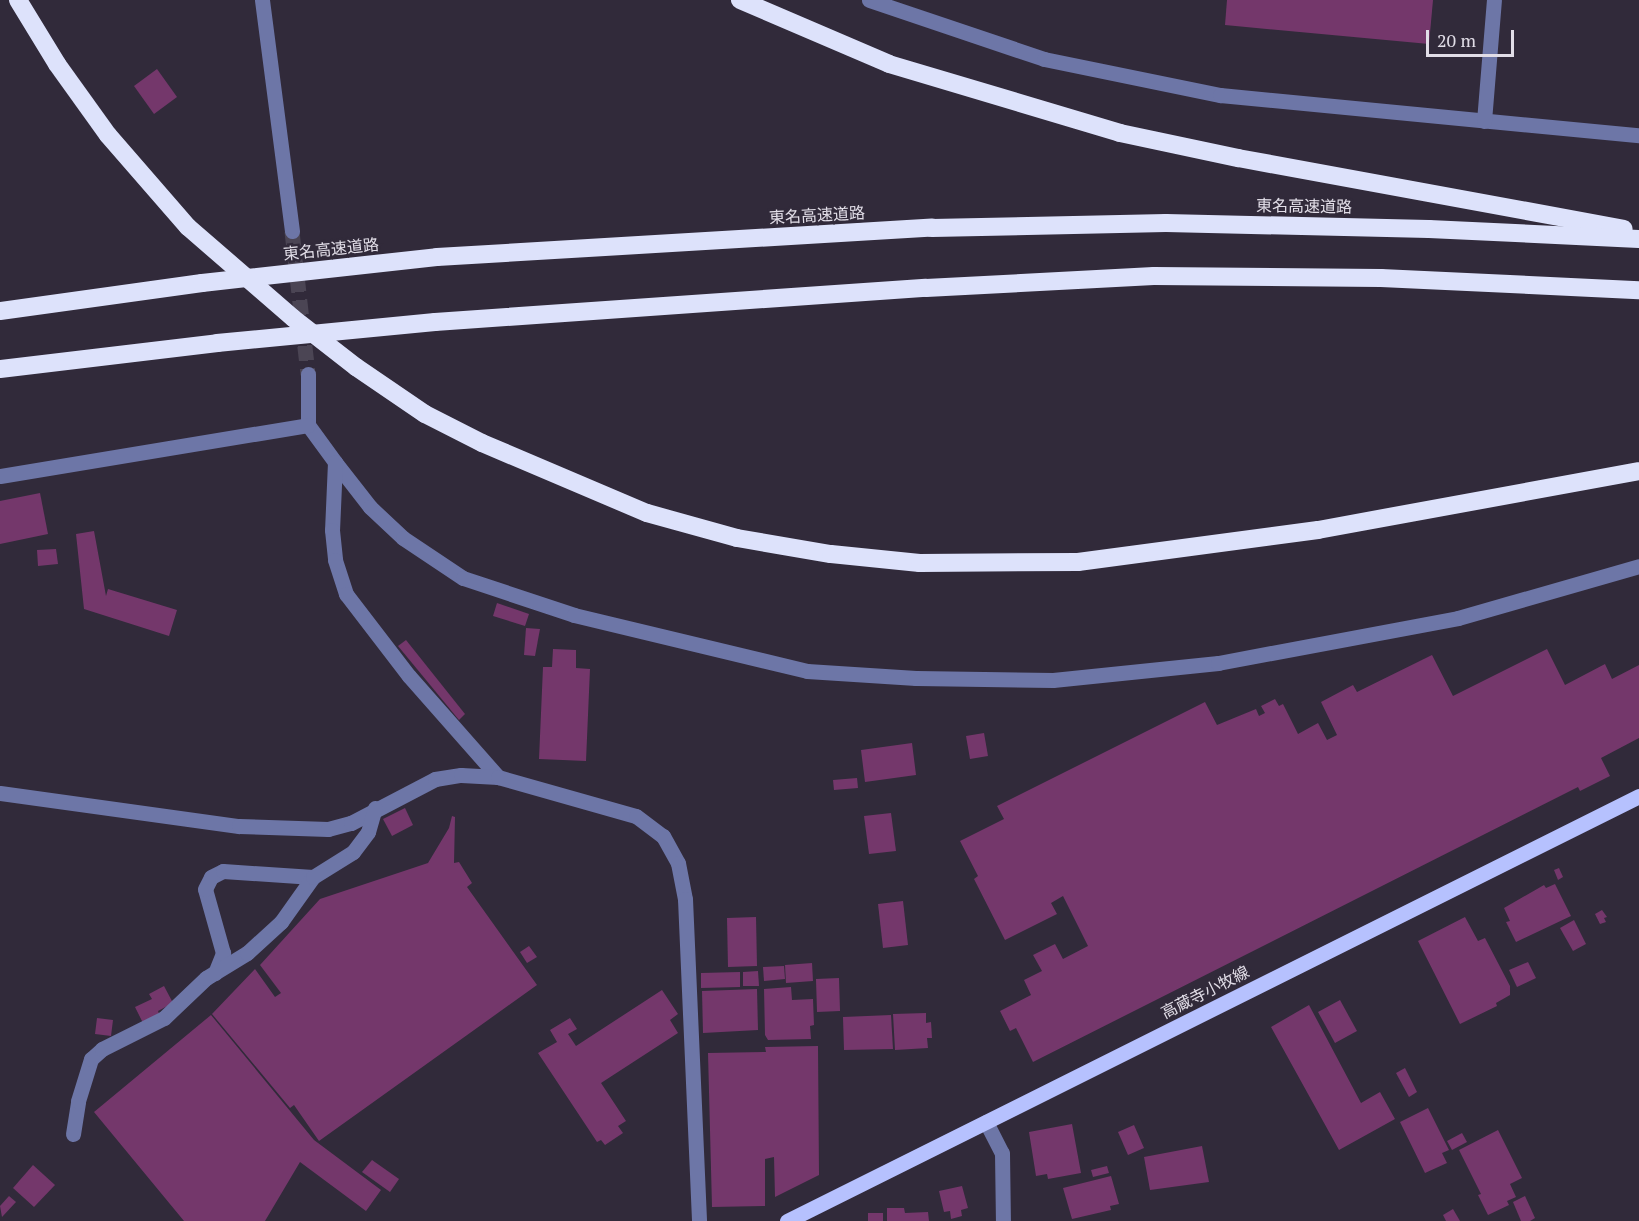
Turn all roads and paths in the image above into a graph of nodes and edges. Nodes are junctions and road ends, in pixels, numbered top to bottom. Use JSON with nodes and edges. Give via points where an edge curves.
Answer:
{"nodes":[{"id":1,"x":18,"y":0,"type":"edge"},
{"id":2,"x":262,"y":0,"type":"edge"},
{"id":3,"x":740,"y":0,"type":"edge"},
{"id":4,"x":869,"y":0,"type":"edge"},
{"id":5,"x":1494,"y":0,"type":"edge"},
{"id":6,"x":1484,"y":121,"type":"junction"},
{"id":7,"x":1639,"y":135,"type":"edge"},
{"id":8,"x":292,"y":231,"type":"tunnel mouth"},
{"id":9,"x":1639,"y":232,"type":"edge"},
{"id":10,"x":1639,"y":239,"type":"edge"},
{"id":11,"x":1639,"y":290,"type":"edge"},
{"id":12,"x":0,"y":311,"type":"edge"},
{"id":13,"x":0,"y":369,"type":"edge"},
{"id":14,"x":308,"y":374,"type":"tunnel mouth"},
{"id":15,"x":308,"y":425,"type":"junction"},
{"id":16,"x":335,"y":462,"type":"junction"},
{"id":17,"x":1639,"y":471,"type":"edge"},
{"id":18,"x":0,"y":476,"type":"edge"},
{"id":19,"x":1639,"y":566,"type":"edge"},
{"id":20,"x":498,"y":777,"type":"junction"},
{"id":21,"x":0,"y":794,"type":"edge"},
{"id":22,"x":1639,"y":796,"type":"edge"},
{"id":23,"x":375,"y":808,"type":"junction"},
{"id":24,"x":313,"y":877,"type":"junction"},
{"id":25,"x":215,"y":973,"type":"junction"},
{"id":26,"x":986,"y":1122,"type":"junction"},
{"id":27,"x":73,"y":1134,"type":"dead end"},
{"id":28,"x":699,"y":1221,"type":"edge"},
{"id":29,"x":787,"y":1221,"type":"edge"},
{"id":30,"x":1003,"y":1221,"type":"edge"}],
"edges":[{"from":1,"to":17,"type":"highway","bridge":true,"via":[[108,135],[188,227],[266,296],[356,368],[425,414],[482,443],[647,513],[737,538],[831,554],[920,562],[1078,562],[1318,530]]},
{"from":2,"to":8,"type":"street"},
{"from":3,"to":9,"type":"highway","via":[[889,64],[1120,133]]},
{"from":4,"to":6,"type":"street","via":[[1044,59],[1220,95]]},
{"from":5,"to":6,"type":"street"},
{"from":6,"to":7,"type":"street"},
{"from":10,"to":12,"type":"highway","name":"東名高速道路","via":[[1166,223],[932,228],[437,257],[179,285]]},
{"from":11,"to":13,"type":"highway","via":[[1381,278],[1154,276],[914,288],[435,322]]},
{"from":14,"to":15,"type":"street"},
{"from":15,"to":16,"type":"street"},
{"from":15,"to":18,"type":"street"},
{"from":16,"to":19,"type":"street","via":[[370,507],[403,538],[463,578],[574,615],[807,671],[916,678],[1053,680],[1218,663],[1458,618]]},
{"from":16,"to":20,"type":"street","via":[[332,530],[335,560],[346,594],[424,694]]},
{"from":20,"to":23,"type":"street","via":[[461,775],[435,779]]},
{"from":20,"to":28,"type":"street","via":[[636,816],[663,836],[678,863],[685,899]]},
{"from":21,"to":23,"type":"street","via":[[282,829],[328,829],[351,823]]},
{"from":22,"to":26,"type":"main road","name":"高蔵寺小牧線"},
{"from":23,"to":24,"type":"street","via":[[368,832],[353,852]]},
{"from":24,"to":25,"type":"street","via":[[280,922],[248,953]]},
{"from":24,"to":25,"type":"street","via":[[223,871],[211,877],[205,889],[222,953]]},
{"from":25,"to":27,"type":"street","via":[[164,1018],[102,1049],[91,1059]]},
{"from":26,"to":29,"type":"main road","name":"高蔵寺小牧線"},
{"from":26,"to":30,"type":"street","via":[[1002,1152]]}]}
